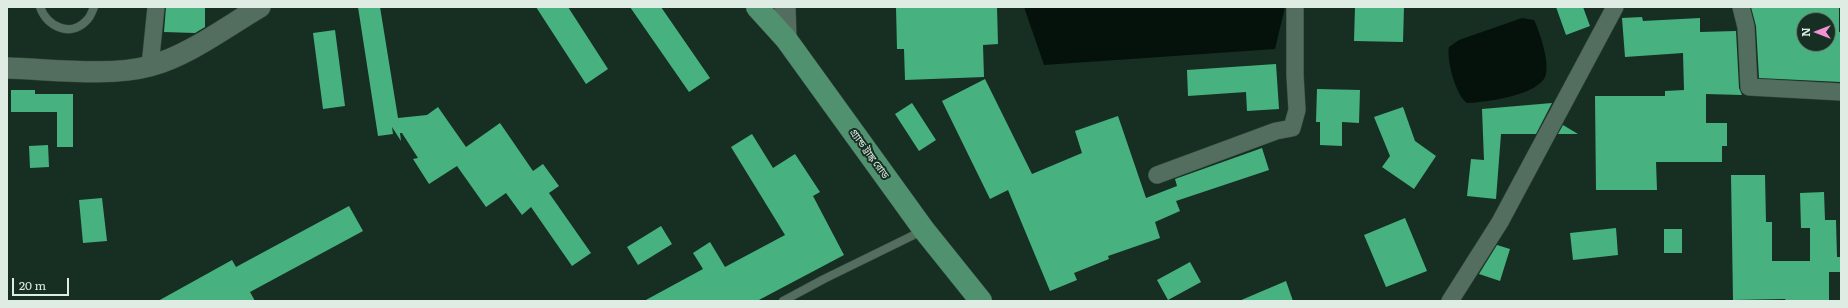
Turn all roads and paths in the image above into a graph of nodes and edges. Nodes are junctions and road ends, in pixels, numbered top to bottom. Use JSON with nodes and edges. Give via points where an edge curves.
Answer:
{"nodes":[{"id":1,"x":40,"y":7,"type":"edge"},
{"id":2,"x":94,"y":7,"type":"edge"},
{"id":3,"x":156,"y":7,"type":"edge"},
{"id":4,"x":260,"y":7,"type":"edge"},
{"id":5,"x":757,"y":7,"type":"edge"},
{"id":6,"x":785,"y":7,"type":"edge"},
{"id":7,"x":1295,"y":7,"type":"edge"},
{"id":8,"x":1615,"y":7,"type":"edge"},
{"id":9,"x":1741,"y":7,"type":"edge"},
{"id":10,"x":786,"y":39,"type":"junction"},
{"id":11,"x":150,"y":66,"type":"junction"},
{"id":12,"x":7,"y":68,"type":"edge"},
{"id":13,"x":1841,"y":92,"type":"edge"},
{"id":14,"x":1157,"y":174,"type":"dead end"},
{"id":15,"x":924,"y":230,"type":"junction"},
{"id":16,"x":783,"y":301,"type":"edge"},
{"id":17,"x":981,"y":301,"type":"edge"},
{"id":18,"x":1450,"y":301,"type":"edge"}],
"edges":[{"from":1,"to":2,"type":"lane","via":[[53,25],[64,30],[86,22]]},
{"from":3,"to":11,"type":"street"},
{"from":4,"to":11,"type":"street","via":[[182,54]]},
{"from":5,"to":10,"type":"highway","name":"গ্র্যান্ড ট্রাঙ্ক রোড"},
{"from":6,"to":10,"type":"street"},
{"from":7,"to":14,"type":"street","via":[[1297,110],[1292,128],[1276,131]]},
{"from":8,"to":18,"type":"street","via":[[1500,222]]},
{"from":9,"to":13,"type":"street","via":[[1746,27],[1749,87]]},
{"from":10,"to":15,"type":"highway","name":"গ্র্যান্ড ট্রাঙ্ক রোড"},
{"from":11,"to":12,"type":"street","via":[[124,71]]},
{"from":15,"to":16,"type":"lane"},
{"from":15,"to":17,"type":"highway","name":"গ্র্যান্ড ট্রাঙ্ক রোড"}]}
